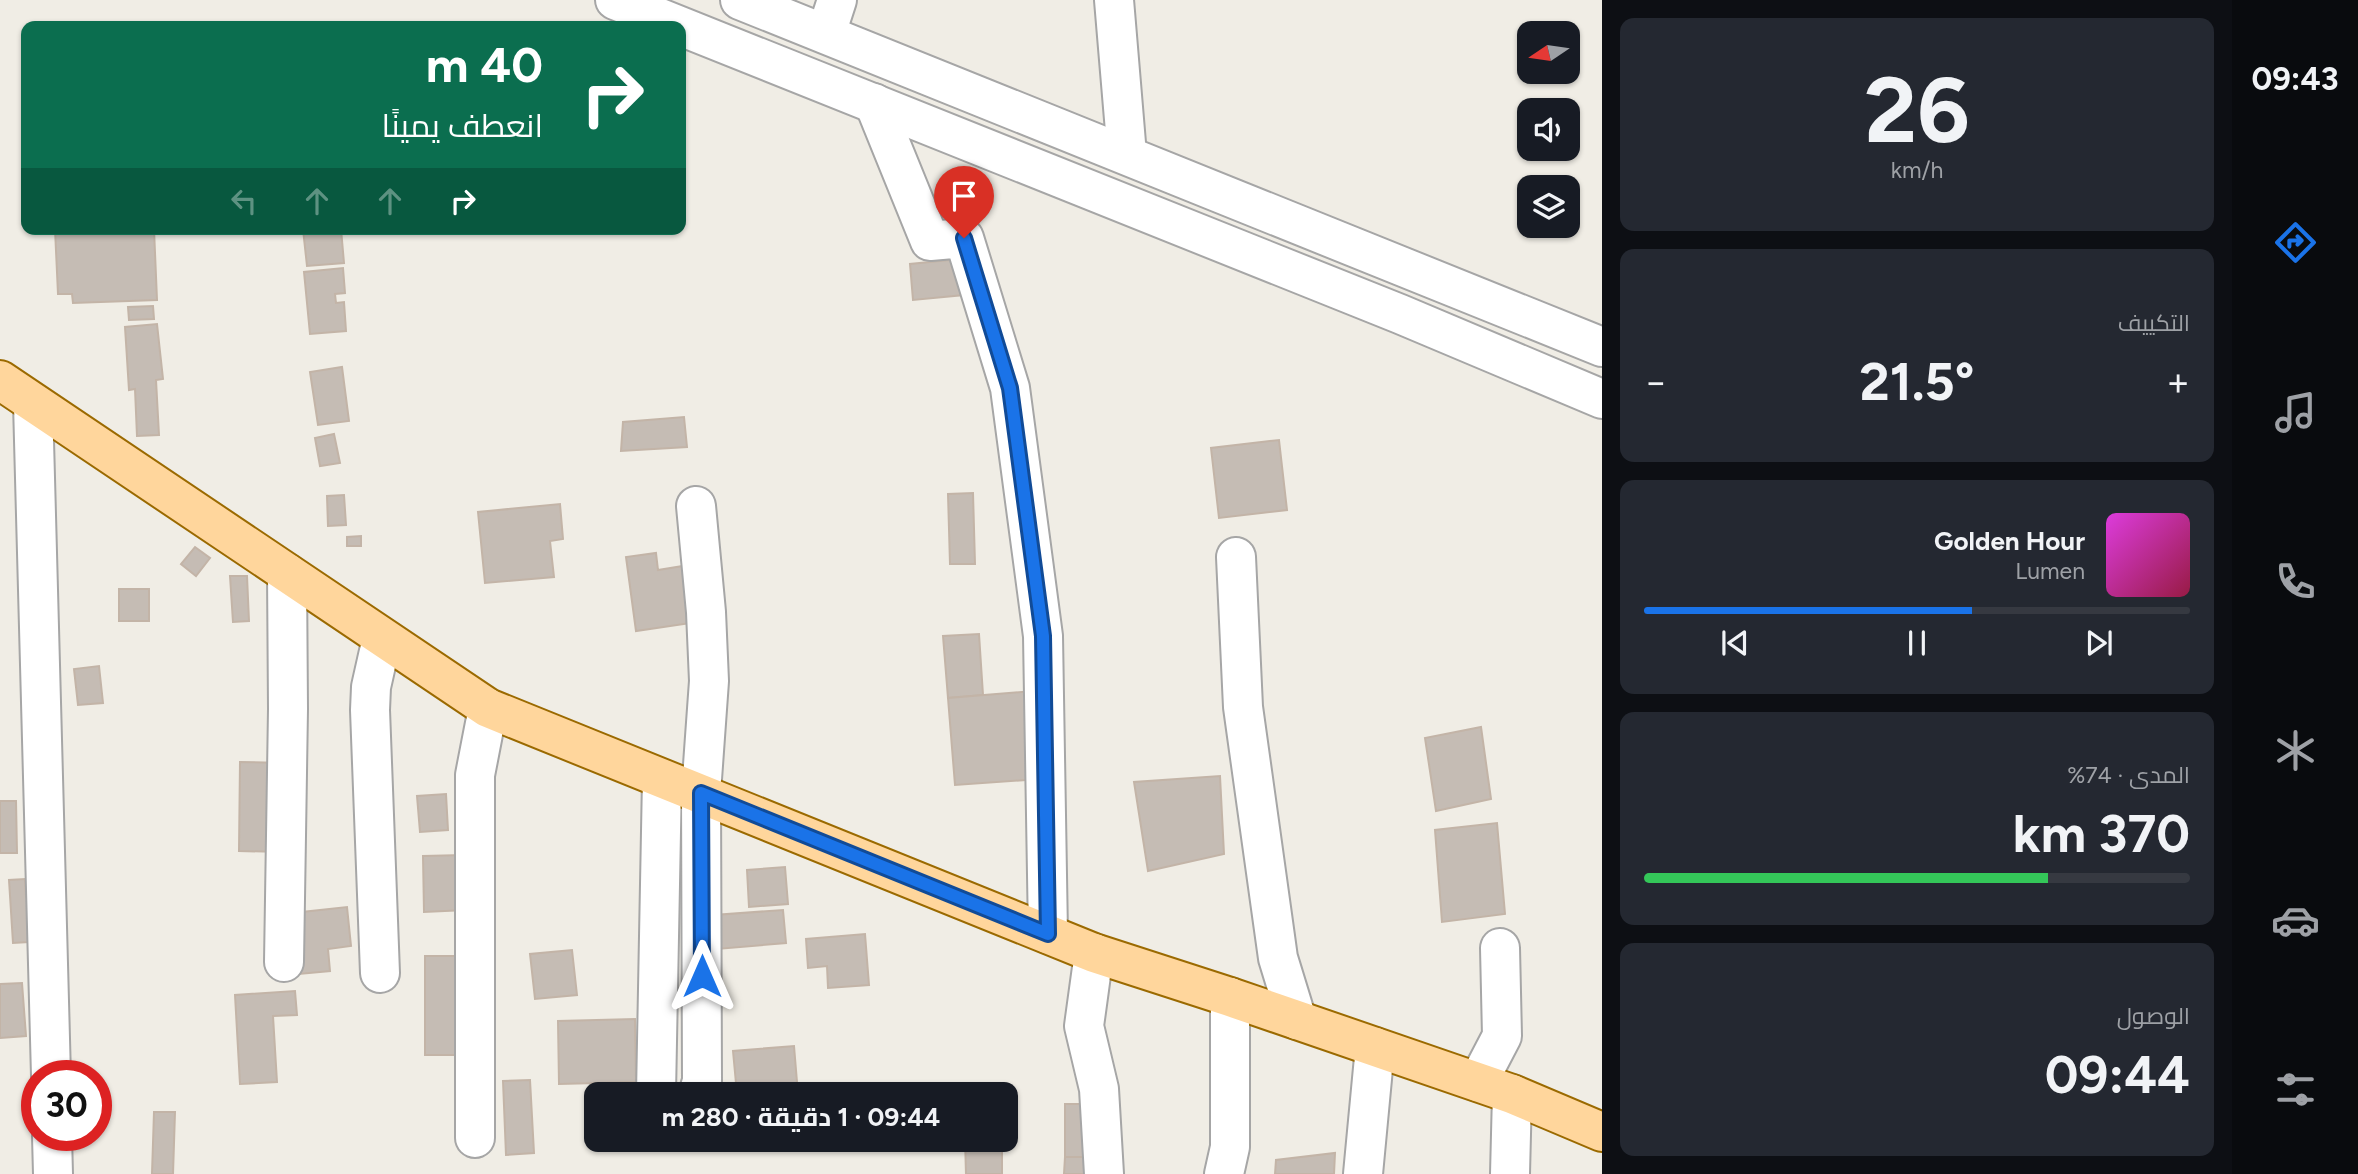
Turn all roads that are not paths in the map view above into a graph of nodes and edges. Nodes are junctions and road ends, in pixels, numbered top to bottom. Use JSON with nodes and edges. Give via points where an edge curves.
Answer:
{"nodes":[{"id":1,"x":615,"y":0,"type":"edge"},
{"id":2,"x":740,"y":0,"type":"edge"},
{"id":3,"x":1114,"y":0,"type":"edge"},
{"id":4,"x":831,"y":17,"type":"edge"},
{"id":5,"x":668,"y":21,"type":"edge"},
{"id":6,"x":686,"y":28,"type":"edge"},
{"id":7,"x":874,"y":103,"type":"junction"},
{"id":8,"x":1127,"y":155,"type":"junction"},
{"id":9,"x":1602,"y":347,"type":"edge"},
{"id":10,"x":0,"y":380,"type":"edge"},
{"id":11,"x":1602,"y":399,"type":"edge"},
{"id":12,"x":33,"y":403,"type":"junction"},
{"id":13,"x":696,"y":506,"type":"dead end"},
{"id":14,"x":1236,"y":557,"type":"dead end"},
{"id":15,"x":287,"y":573,"type":"junction"},
{"id":16,"x":382,"y":638,"type":"junction"},
{"id":17,"x":488,"y":708,"type":"junction"},
{"id":18,"x":662,"y":779,"type":"junction"},
{"id":19,"x":701,"y":793,"type":"junction"},
{"id":20,"x":1048,"y":934,"type":"junction"},
{"id":21,"x":1500,"y":948,"type":"dead end"},
{"id":22,"x":1094,"y":953,"type":"junction"},
{"id":23,"x":284,"y":962,"type":"dead end"},
{"id":24,"x":380,"y":973,"type":"dead end"},
{"id":25,"x":1230,"y":997,"type":"junction"},
{"id":26,"x":1297,"y":1020,"type":"junction"},
{"id":27,"x":1375,"y":1047,"type":"junction"},
{"id":28,"x":51,"y":1060,"type":"edge"},
{"id":29,"x":656,"y":1082,"type":"edge"},
{"id":30,"x":702,"y":1082,"type":"edge"},
{"id":31,"x":1495,"y":1088,"type":"junction"},
{"id":32,"x":1602,"y":1132,"type":"edge"},
{"id":33,"x":475,"y":1138,"type":"dead end"},
{"id":34,"x":52,"y":1151,"type":"edge"},
{"id":35,"x":53,"y":1174,"type":"edge"},
{"id":36,"x":1104,"y":1174,"type":"edge"},
{"id":37,"x":1224,"y":1174,"type":"edge"},
{"id":38,"x":1363,"y":1174,"type":"edge"},
{"id":39,"x":1510,"y":1174,"type":"edge"}],
"edges":[{"from":1,"to":5,"type":"street"},
{"from":2,"to":4,"type":"street"},
{"from":3,"to":8,"type":"street"},
{"from":4,"to":8,"type":"street"},
{"from":6,"to":7,"type":"street"},
{"from":7,"to":11,"type":"street"},
{"from":7,"to":20,"type":"street","via":[[930,241],[964,238],[1010,388],[1043,636]]},
{"from":8,"to":9,"type":"street"},
{"from":10,"to":12,"type":"main road"},
{"from":12,"to":15,"type":"main road"},
{"from":12,"to":28,"type":"street"},
{"from":13,"to":19,"type":"street","via":[[709,681]]},
{"from":14,"to":26,"type":"street","via":[[1243,707],[1279,958]]},
{"from":15,"to":16,"type":"main road"},
{"from":15,"to":23,"type":"street"},
{"from":16,"to":17,"type":"main road"},
{"from":16,"to":24,"type":"street","via":[[370,710]]},
{"from":17,"to":18,"type":"main road"},
{"from":17,"to":33,"type":"street","via":[[475,775]]},
{"from":18,"to":19,"type":"main road"},
{"from":18,"to":29,"type":"street"},
{"from":19,"to":20,"type":"main road"},
{"from":19,"to":30,"type":"street"},
{"from":20,"to":22,"type":"main road"},
{"from":21,"to":31,"type":"street","via":[[1502,1036]]},
{"from":22,"to":25,"type":"main road"},
{"from":22,"to":36,"type":"street","via":[[1084,1026],[1099,1089]]},
{"from":25,"to":26,"type":"main road"},
{"from":25,"to":37,"type":"street","via":[[1230,1147]]},
{"from":26,"to":27,"type":"main road"},
{"from":27,"to":31,"type":"main road"},
{"from":27,"to":38,"type":"street"},
{"from":31,"to":32,"type":"main road"},
{"from":31,"to":39,"type":"street"},
{"from":34,"to":35,"type":"street"}]}
